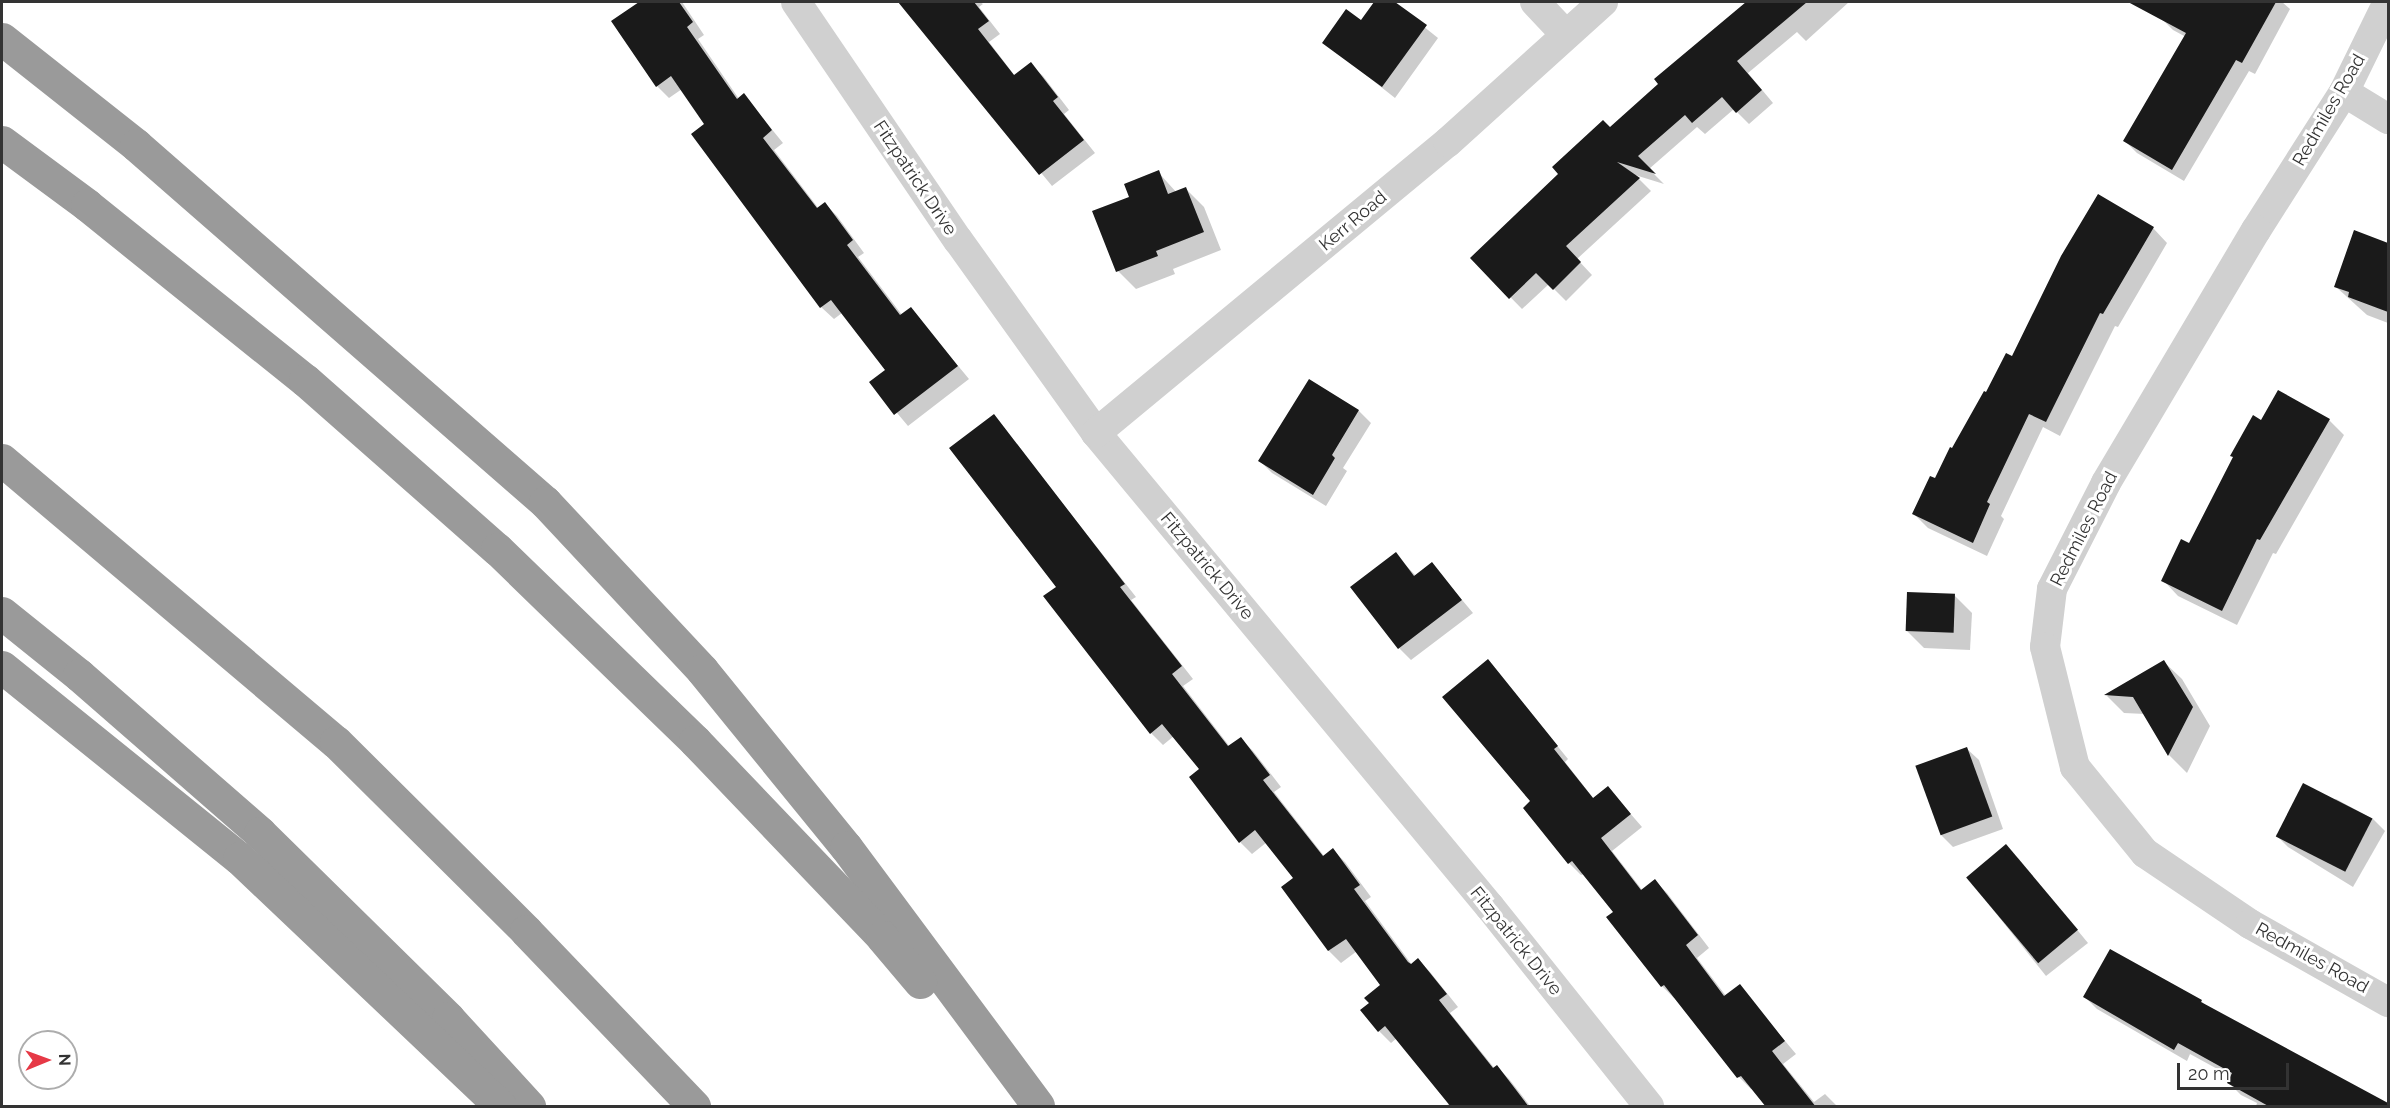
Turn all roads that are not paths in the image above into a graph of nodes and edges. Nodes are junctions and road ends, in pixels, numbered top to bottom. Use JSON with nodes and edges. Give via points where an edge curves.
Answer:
{"nodes":[{"id":1,"x":796,"y":2,"type":"edge"},
{"id":2,"x":1535,"y":2,"type":"edge"},
{"id":3,"x":1604,"y":2,"type":"edge"},
{"id":4,"x":2388,"y":2,"type":"edge"},
{"id":5,"x":1566,"y":35,"type":"junction"},
{"id":6,"x":2,"y":39,"type":"edge"},
{"id":7,"x":2344,"y":92,"type":"junction"},
{"id":8,"x":2388,"y":118,"type":"edge"},
{"id":9,"x":2,"y":142,"type":"edge"},
{"id":10,"x":1096,"y":433,"type":"junction"},
{"id":11,"x":2,"y":460,"type":"edge"},
{"id":12,"x":2,"y":613,"type":"edge"},
{"id":13,"x":2,"y":667,"type":"edge"},
{"id":14,"x":2388,"y":1002,"type":"edge"},
{"id":15,"x":500,"y":1107,"type":"edge"},
{"id":16,"x":529,"y":1107,"type":"edge"},
{"id":17,"x":694,"y":1107,"type":"edge"},
{"id":18,"x":1026,"y":1107,"type":"edge"},
{"id":19,"x":1038,"y":1107,"type":"edge"},
{"id":20,"x":1649,"y":1107,"type":"edge"}],
"edges":[{"from":1,"to":10,"type":"street","name":"Fitzpatrick Drive","via":[[958,240]]},
{"from":2,"to":5,"type":"street"},
{"from":3,"to":5,"type":"street","name":"Kerr Road"},
{"from":4,"to":7,"type":"street","name":"Redmiles Road"},
{"from":5,"to":10,"type":"street","name":"Kerr Road","via":[[1448,142]]},
{"from":6,"to":19,"type":"highway","via":[[136,145],[545,502],[702,670],[846,848]]},
{"from":7,"to":8,"type":"street"},
{"from":7,"to":14,"type":"street","name":"Redmiles Road","via":[[2256,230],[2106,483],[2052,590],[2045,647],[2075,767],[2145,853],[2250,924]]},
{"from":9,"to":18,"type":"highway","via":[[305,380],[497,549],[695,741],[874,928]]},
{"from":10,"to":20,"type":"street","name":"Fitzpatrick Drive","via":[[1490,908]]},
{"from":11,"to":17,"type":"highway","via":[[336,742],[526,931]]},
{"from":12,"to":16,"type":"highway","via":[[79,675],[260,834],[448,1018]]},
{"from":13,"to":15,"type":"highway","via":[[239,858]]}]}
